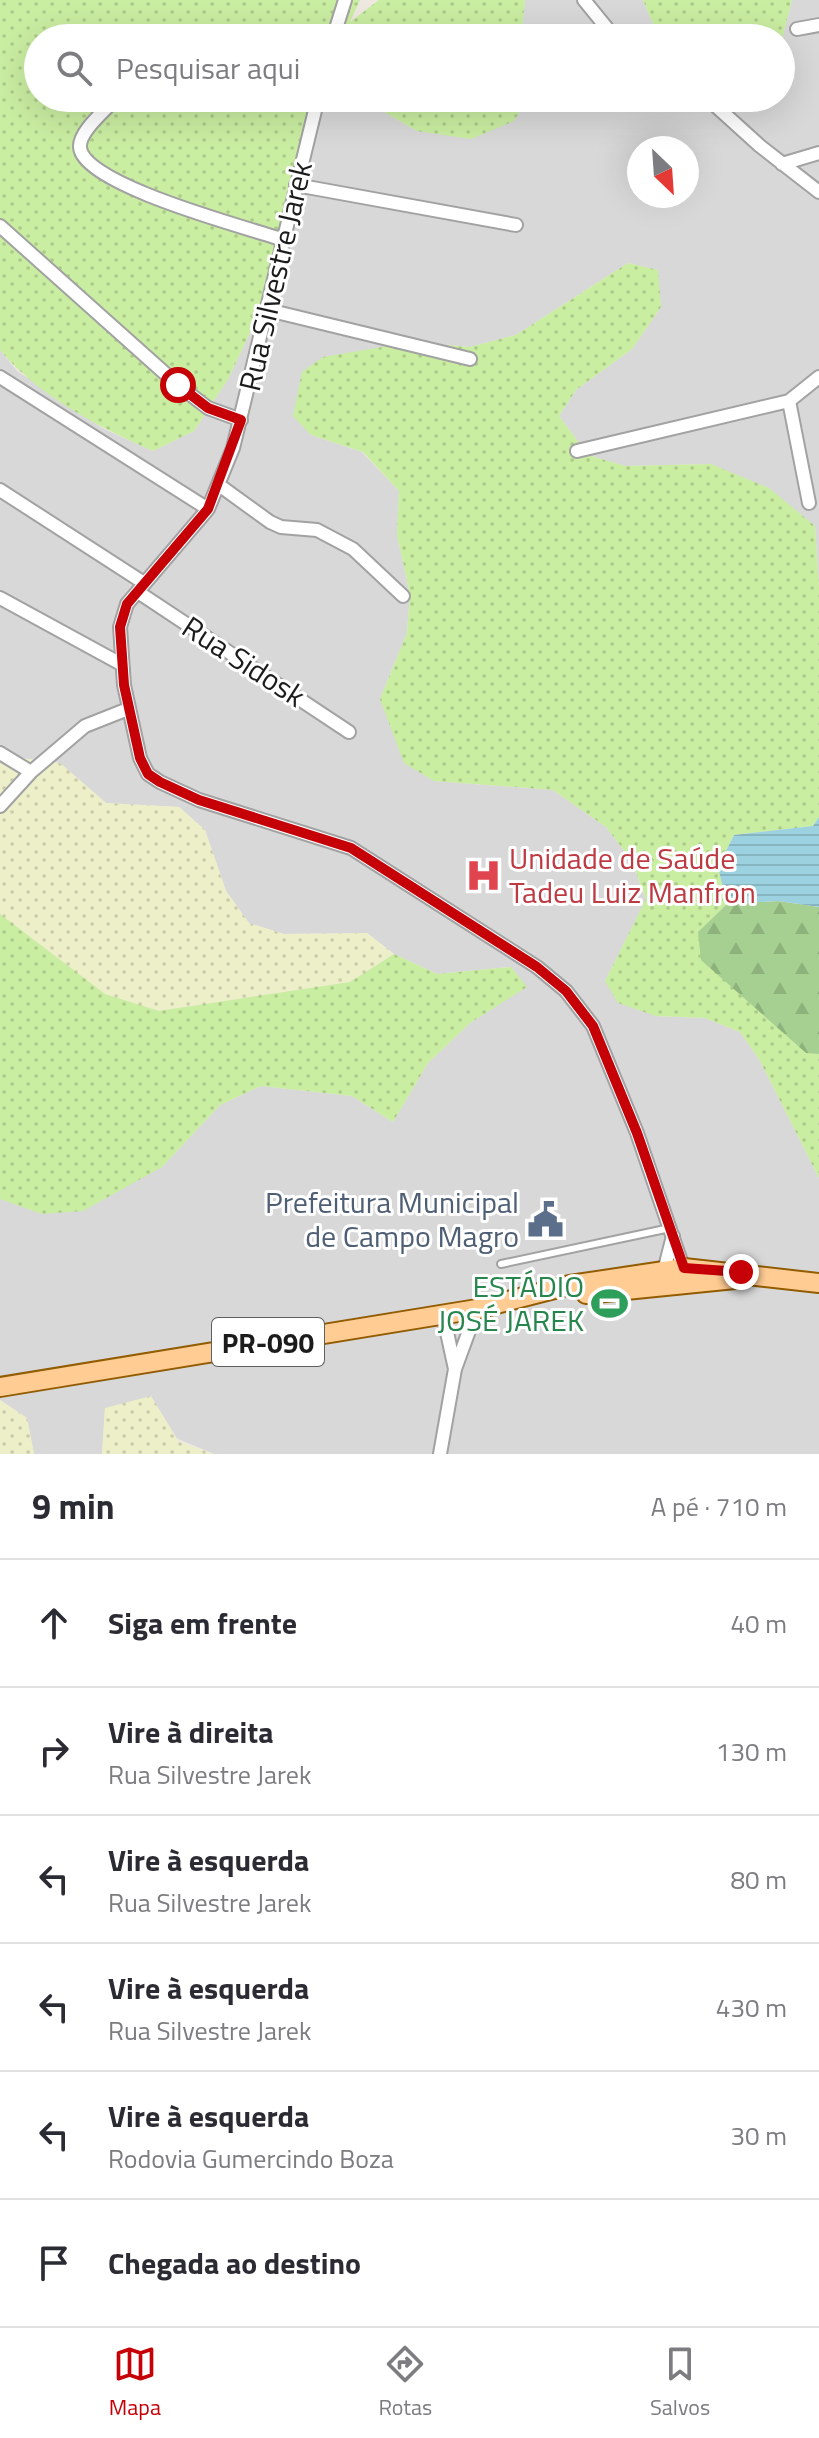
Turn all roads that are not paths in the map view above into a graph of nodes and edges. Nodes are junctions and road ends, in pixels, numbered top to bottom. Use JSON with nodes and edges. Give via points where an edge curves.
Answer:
{"nodes":[{"id":1,"x":345,"y":0,"type":"edge"},
{"id":2,"x":584,"y":0,"type":"edge"},
{"id":3,"x":337,"y":24,"type":"edge"},
{"id":4,"x":604,"y":24,"type":"edge"},
{"id":5,"x":819,"y":25,"type":"edge"},
{"id":6,"x":797,"y":29,"type":"dead end"},
{"id":7,"x":104,"y":112,"type":"edge"},
{"id":8,"x":314,"y":112,"type":"edge"},
{"id":9,"x":723,"y":112,"type":"edge"},
{"id":10,"x":819,"y":153,"type":"edge"},
{"id":11,"x":782,"y":164,"type":"junction"},
{"id":12,"x":296,"y":185,"type":"junction"},
{"id":13,"x":819,"y":192,"type":"edge"},
{"id":14,"x":516,"y":225,"type":"dead end"},
{"id":15,"x":0,"y":226,"type":"edge"},
{"id":16,"x":284,"y":240,"type":"junction"},
{"id":17,"x":268,"y":310,"type":"junction"},
{"id":18,"x":470,"y":359,"type":"dead end"},
{"id":19,"x":0,"y":377,"type":"edge"},
{"id":20,"x":819,"y":377,"type":"edge"},
{"id":21,"x":789,"y":401,"type":"junction"},
{"id":22,"x":241,"y":420,"type":"junction"},
{"id":23,"x":577,"y":451,"type":"dead end"},
{"id":24,"x":219,"y":485,"type":"junction"},
{"id":25,"x":0,"y":490,"type":"edge"},
{"id":26,"x":809,"y":503,"type":"dead end"},
{"id":27,"x":208,"y":509,"type":"junction"},
{"id":28,"x":141,"y":587,"type":"junction"},
{"id":29,"x":403,"y":596,"type":"dead end"},
{"id":30,"x":0,"y":598,"type":"edge"},
{"id":31,"x":121,"y":664,"type":"junction"},
{"id":32,"x":128,"y":709,"type":"junction"},
{"id":33,"x":349,"y":732,"type":"dead end"},
{"id":34,"x":0,"y":753,"type":"edge"},
{"id":35,"x":31,"y":772,"type":"junction"},
{"id":36,"x":0,"y":806,"type":"edge"},
{"id":37,"x":672,"y":1232,"type":"junction"},
{"id":38,"x":501,"y":1264,"type":"dead end"},
{"id":39,"x":664,"y":1269,"type":"junction"},
{"id":40,"x":686,"y":1277,"type":"junction"},
{"id":41,"x":819,"y":1283,"type":"edge"},
{"id":42,"x":664,"y":1289,"type":"junction"},
{"id":43,"x":535,"y":1295,"type":"junction"},
{"id":44,"x":477,"y":1309,"type":"junction"},
{"id":45,"x":443,"y":1314,"type":"junction"},
{"id":46,"x":455,"y":1369,"type":"junction"},
{"id":47,"x":0,"y":1387,"type":"edge"},
{"id":48,"x":440,"y":1454,"type":"edge"}],
"edges":[{"from":1,"to":3,"type":"street"},
{"from":2,"to":4,"type":"street"},
{"from":5,"to":6,"type":"street"},
{"from":7,"to":16,"type":"street","via":[[81,138],[80,151],[126,189]]},
{"from":8,"to":12,"type":"street","name":"Rua Silvestre Jarek"},
{"from":9,"to":11,"type":"street"},
{"from":10,"to":11,"type":"street"},
{"from":11,"to":13,"type":"street"},
{"from":12,"to":14,"type":"street"},
{"from":12,"to":16,"type":"street","name":"Rua Silvestre Jarek"},
{"from":15,"to":22,"type":"street","via":[[178,385],[208,408]]},
{"from":16,"to":17,"type":"street","name":"Rua Silvestre Jarek"},
{"from":17,"to":18,"type":"street"},
{"from":17,"to":22,"type":"street","name":"Rua Silvestre Jarek"},
{"from":19,"to":27,"type":"street"},
{"from":20,"to":21,"type":"street"},
{"from":21,"to":23,"type":"street"},
{"from":21,"to":26,"type":"street"},
{"from":22,"to":24,"type":"street","name":"Rua Silvestre Jarek"},
{"from":24,"to":27,"type":"street","name":"Rua Silvestre Jarek"},
{"from":24,"to":29,"type":"street","via":[[270,522],[317,530],[353,549]]},
{"from":25,"to":28,"type":"street","name":"Rua Sidosk"},
{"from":27,"to":28,"type":"street","name":"Rua Silvestre Jarek"},
{"from":28,"to":31,"type":"street","name":"Rua Silvestre Jarek","via":[[127,604],[120,627]]},
{"from":28,"to":33,"type":"street","name":"Rua Sidosk"},
{"from":30,"to":31,"type":"street"},
{"from":31,"to":32,"type":"street","name":"Rua Silvestre Jarek"},
{"from":32,"to":35,"type":"street","via":[[85,726]]},
{"from":32,"to":37,"type":"street","name":"Rua Silvestre Jarek","via":[[140,758],[148,774],[160,782],[199,800],[351,848],[566,991],[593,1026]]},
{"from":34,"to":35,"type":"street"},
{"from":35,"to":36,"type":"street"},
{"from":37,"to":38,"type":"lane"},
{"from":37,"to":39,"type":"street"},
{"from":37,"to":40,"type":"street","name":"Rua Silvestre Jarek"},
{"from":39,"to":40,"type":"main road","number":"PR-090"},
{"from":39,"to":42,"type":"street"},
{"from":39,"to":43,"type":"main road","number":"PR-090"},
{"from":40,"to":41,"type":"main road","number":"PR-090"},
{"from":40,"to":42,"type":"main road","number":"PR-090"},
{"from":42,"to":43,"type":"main road","number":"PR-090"},
{"from":43,"to":44,"type":"main road","number":"PR-090"},
{"from":44,"to":45,"type":"main road","number":"PR-090"},
{"from":44,"to":46,"type":"street"},
{"from":45,"to":46,"type":"street"},
{"from":45,"to":47,"type":"main road","number":"PR-090"},
{"from":46,"to":48,"type":"street"}]}
